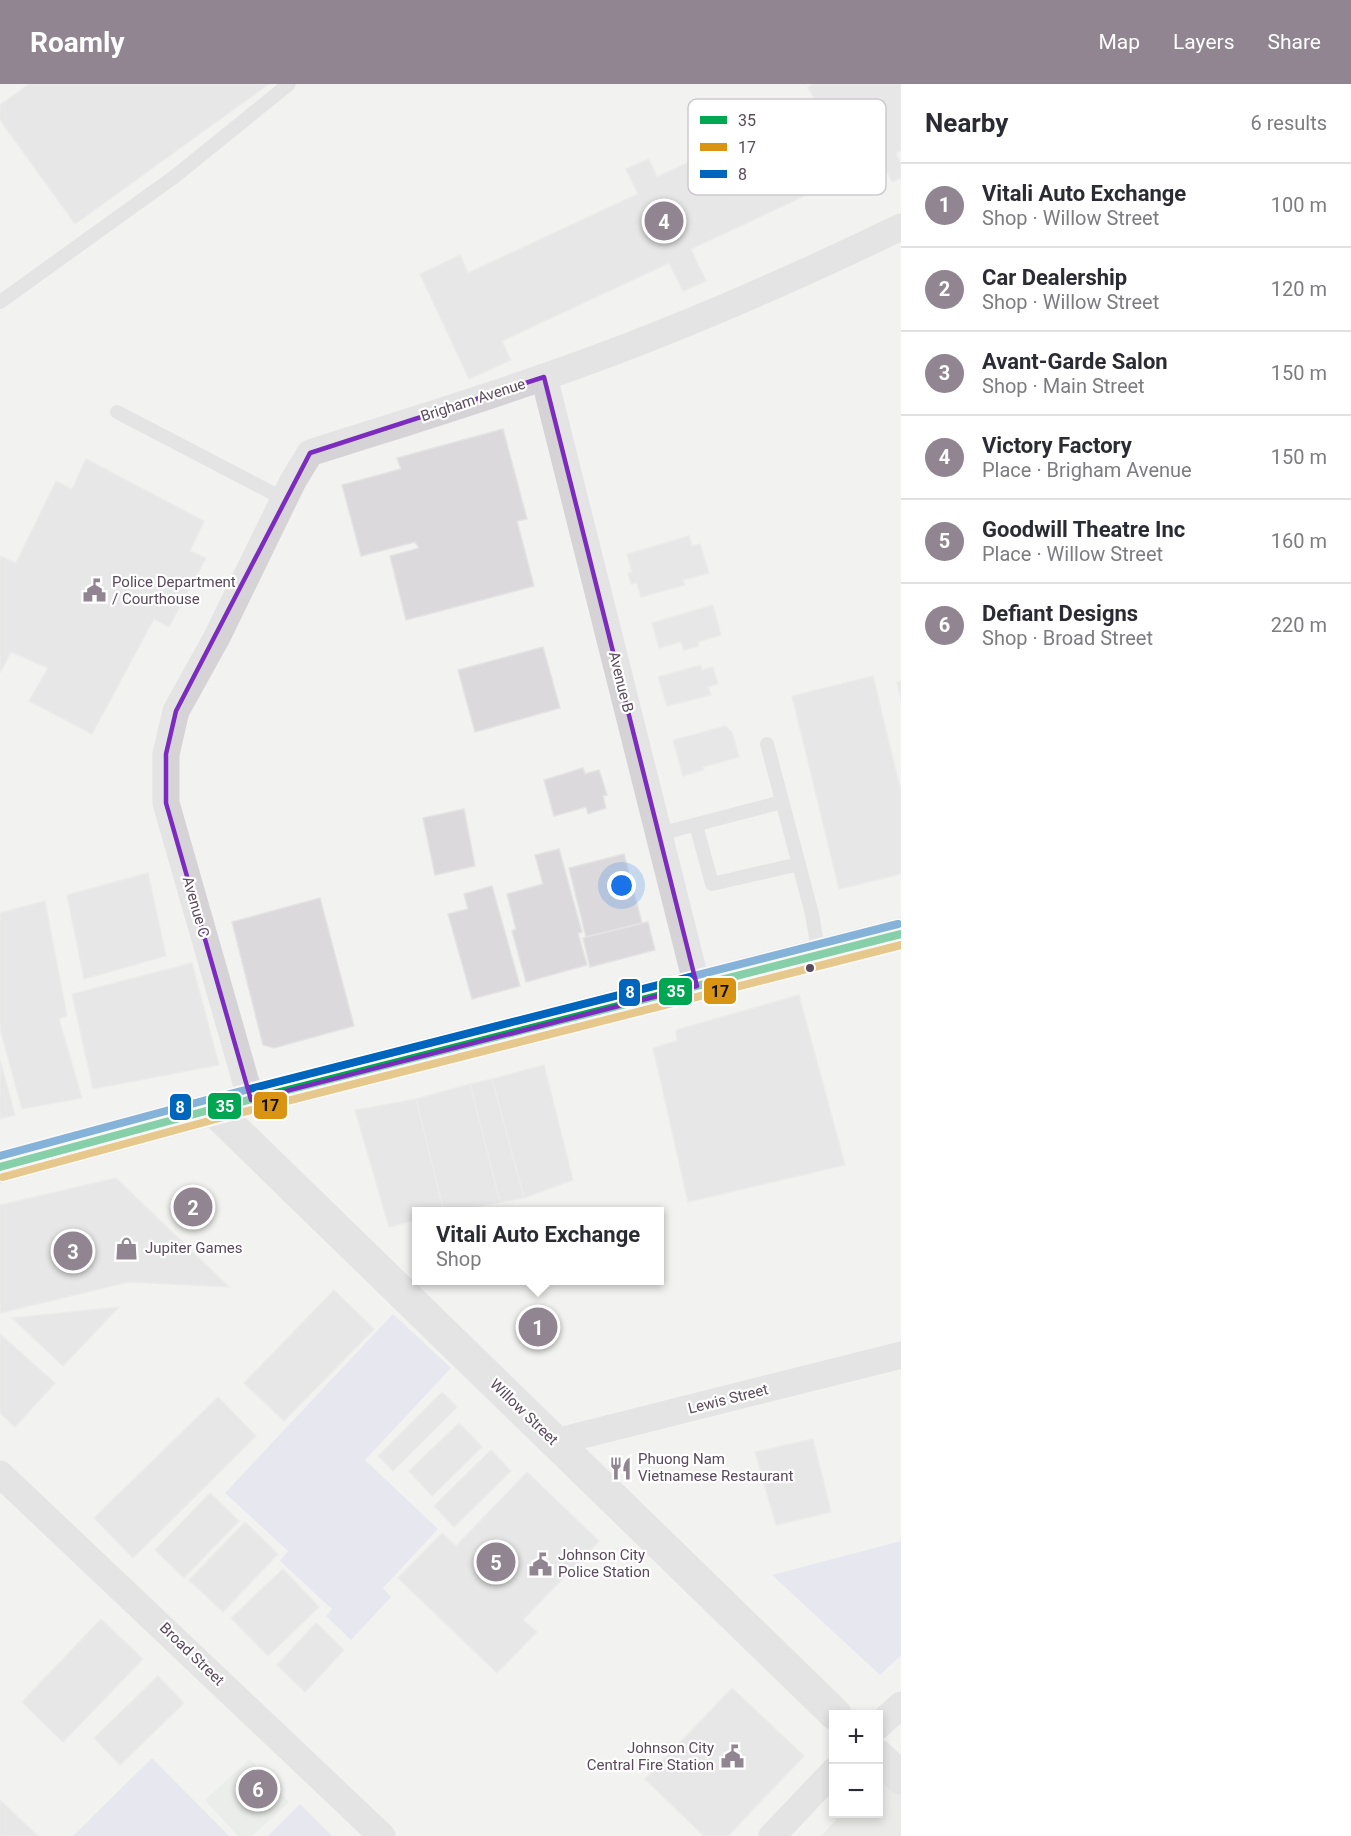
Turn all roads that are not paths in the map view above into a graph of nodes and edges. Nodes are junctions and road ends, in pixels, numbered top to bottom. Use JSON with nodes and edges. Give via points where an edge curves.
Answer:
{"nodes":[{"id":1,"x":289,"y":84,"type":"edge"},
{"id":2,"x":901,"y":227,"type":"edge"},
{"id":3,"x":0,"y":302,"type":"edge"},
{"id":4,"x":544,"y":377,"type":"junction"},
{"id":5,"x":117,"y":412,"type":"dead end"},
{"id":6,"x":284,"y":499,"type":"junction"},
{"id":7,"x":176,"y":711,"type":"joint"},
{"id":8,"x":767,"y":744,"type":"dead end"},
{"id":9,"x":782,"y":802,"type":"junction"},
{"id":10,"x":696,"y":825,"type":"junction"},
{"id":11,"x":659,"y":834,"type":"junction"},
{"id":12,"x":799,"y":864,"type":"junction"},
{"id":13,"x":901,"y":934,"type":"edge"},
{"id":14,"x":819,"y":955,"type":"junction"},
{"id":15,"x":697,"y":986,"type":"junction"},
{"id":16,"x":251,"y":1100,"type":"junction"},
{"id":17,"x":213,"y":1109,"type":"junction"},
{"id":18,"x":0,"y":1167,"type":"edge"},
{"id":19,"x":901,"y":1355,"type":"edge"},
{"id":20,"x":555,"y":1442,"type":"junction"},
{"id":21,"x":0,"y":1474,"type":"edge"},
{"id":22,"x":901,"y":1705,"type":"edge"},
{"id":23,"x":832,"y":1710,"type":"edge"},
{"id":24,"x":883,"y":1722,"type":"edge"},
{"id":25,"x":883,"y":1760,"type":"edge"},
{"id":26,"x":829,"y":1776,"type":"edge"},
{"id":27,"x":901,"y":1778,"type":"edge"},
{"id":28,"x":382,"y":1836,"type":"edge"},
{"id":29,"x":772,"y":1836,"type":"edge"}],
"edges":[{"from":1,"to":3,"type":"lane","via":[[174,177]]},
{"from":2,"to":4,"type":"street","name":"Brigham Avenue","via":[[687,323]]},
{"from":4,"to":6,"type":"street","name":"Brigham Avenue","via":[[310,453]]},
{"from":4,"to":11,"type":"street","name":"Avenue B"},
{"from":5,"to":6,"type":"lane"},
{"from":6,"to":7,"type":"street","name":"Brigham Avenue"},
{"from":7,"to":16,"type":"street","name":"Avenue C","via":[[166,754],[166,803]]},
{"from":8,"to":9,"type":"lane"},
{"from":9,"to":10,"type":"lane"},
{"from":9,"to":12,"type":"lane"},
{"from":10,"to":11,"type":"lane"},
{"from":10,"to":12,"type":"lane","via":[[712,884]]},
{"from":11,"to":15,"type":"street","name":"Avenue B"},
{"from":12,"to":14,"type":"lane"},
{"from":13,"to":14,"type":"main road"},
{"from":14,"to":15,"type":"main road"},
{"from":15,"to":16,"type":"main road"},
{"from":16,"to":17,"type":"main road"},
{"from":17,"to":18,"type":"main road"},
{"from":17,"to":20,"type":"street","name":"Willow Street"},
{"from":19,"to":20,"type":"street","name":"Lewis Street"},
{"from":20,"to":23,"type":"street","name":"Willow Street"},
{"from":21,"to":28,"type":"street","name":"Broad Street"},
{"from":22,"to":24,"type":"street"},
{"from":25,"to":27,"type":"street"},
{"from":26,"to":29,"type":"street"}]}
